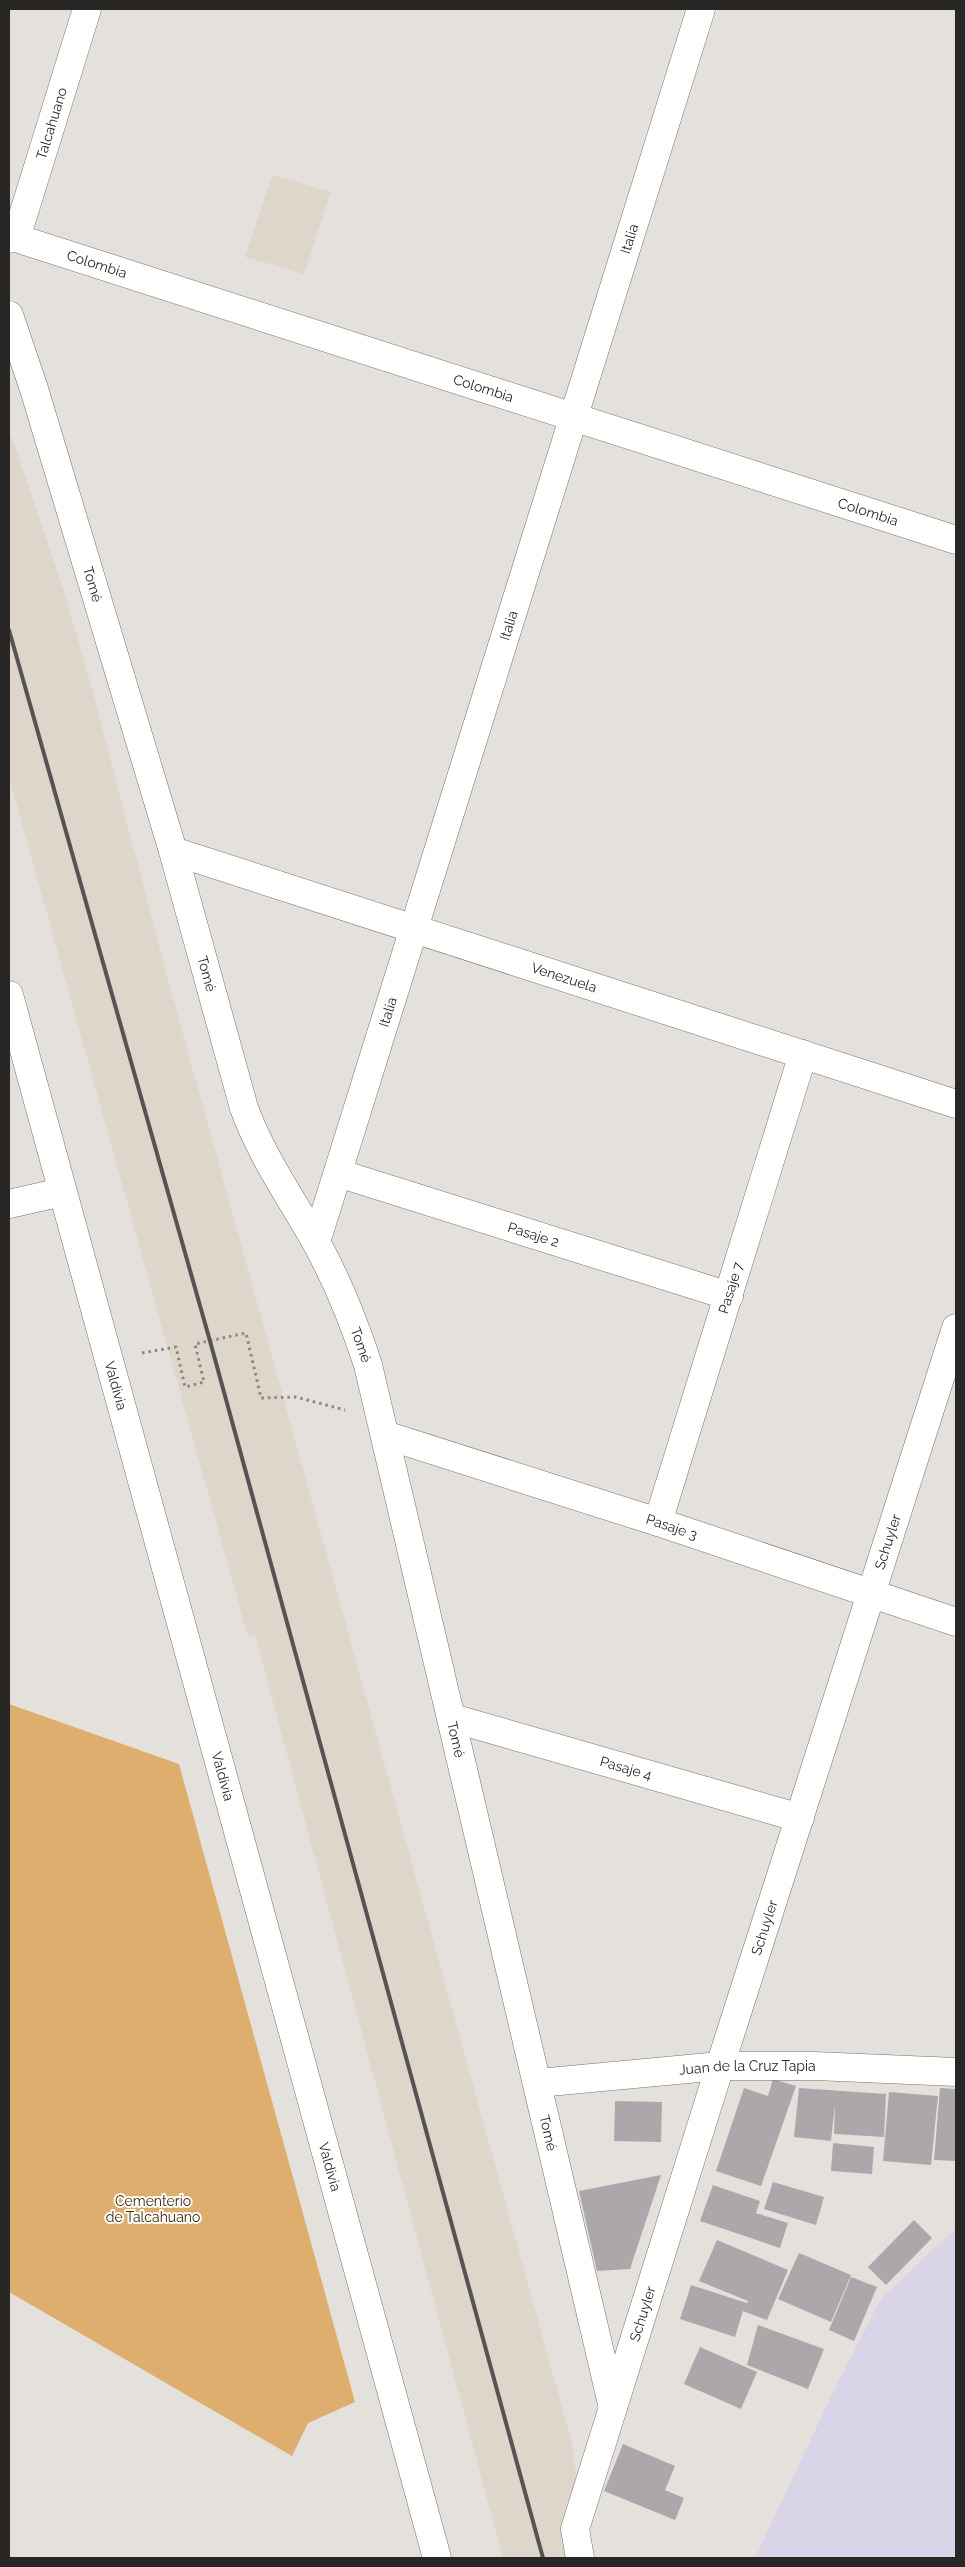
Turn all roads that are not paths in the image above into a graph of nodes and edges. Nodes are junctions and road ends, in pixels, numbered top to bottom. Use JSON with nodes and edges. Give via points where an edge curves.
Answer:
{"nodes":[{"id":1,"x":86,"y":9,"type":"edge"},
{"id":2,"x":701,"y":9,"type":"edge"},
{"id":3,"x":12,"y":238,"type":"edge"},
{"id":4,"x":9,"y":315,"type":"edge"},
{"id":5,"x":574,"y":417,"type":"junction"},
{"id":6,"x":956,"y":540,"type":"edge"},
{"id":7,"x":173,"y":851,"type":"junction"},
{"id":8,"x":414,"y":929,"type":"junction"},
{"id":9,"x":9,"y":995,"type":"edge"},
{"id":10,"x":803,"y":1054,"type":"junction"},
{"id":11,"x":956,"y":1104,"type":"edge"},
{"id":12,"x":338,"y":1173,"type":"junction"},
{"id":13,"x":62,"y":1192,"type":"junction"},
{"id":14,"x":9,"y":1204,"type":"edge"},
{"id":15,"x":316,"y":1242,"type":"junction"},
{"id":16,"x":729,"y":1296,"type":"junction"},
{"id":17,"x":956,"y":1328,"type":"edge"},
{"id":18,"x":952,"y":1360,"type":"edge"},
{"id":19,"x":385,"y":1435,"type":"junction"},
{"id":20,"x":658,"y":1522,"type":"junction"},
{"id":21,"x":871,"y":1594,"type":"junction"},
{"id":22,"x":956,"y":1622,"type":"edge"},
{"id":23,"x":452,"y":1718,"type":"junction"},
{"id":24,"x":800,"y":1818,"type":"junction"},
{"id":25,"x":720,"y":2066,"type":"junction"},
{"id":26,"x":956,"y":2072,"type":"edge"},
{"id":27,"x":538,"y":2084,"type":"junction"},
{"id":28,"x":613,"y":2408,"type":"junction"},
{"id":29,"x":437,"y":2558,"type":"edge"},
{"id":30,"x":580,"y":2558,"type":"edge"}],
"edges":[{"from":1,"to":3,"type":"street","name":"Talcahuano"},
{"from":2,"to":5,"type":"street","name":"Italia"},
{"from":3,"to":5,"type":"street","name":"Colombia"},
{"from":4,"to":7,"type":"street","name":"Tomé"},
{"from":5,"to":6,"type":"street","name":"Colombia"},
{"from":5,"to":8,"type":"street","name":"Italia"},
{"from":7,"to":8,"type":"street","name":"Venezuela"},
{"from":7,"to":15,"type":"street","name":"Tomé","via":[[254,1136]]},
{"from":8,"to":10,"type":"street","name":"Venezuela"},
{"from":8,"to":12,"type":"street","name":"Italia"},
{"from":9,"to":13,"type":"street","name":"Valdivia"},
{"from":10,"to":11,"type":"street","name":"Venezuela"},
{"from":10,"to":16,"type":"street","name":"Pasaje 7"},
{"from":12,"to":15,"type":"street","name":"Italia"},
{"from":12,"to":16,"type":"street","name":"Pasaje 2"},
{"from":13,"to":14,"type":"street"},
{"from":13,"to":29,"type":"street","name":"Valdivia"},
{"from":15,"to":19,"type":"street","name":"Tomé","via":[[355,1323]]},
{"from":16,"to":20,"type":"street","name":"Pasaje 7"},
{"from":17,"to":18,"type":"street","name":"Schuyler"},
{"from":18,"to":21,"type":"street","name":"Schuyler"},
{"from":19,"to":20,"type":"street","name":"Pasaje 3"},
{"from":19,"to":23,"type":"street","name":"Tomé"},
{"from":20,"to":21,"type":"street","name":"Pasaje 3"},
{"from":21,"to":22,"type":"street","name":"Pasaje 3"},
{"from":21,"to":24,"type":"street","name":"Schuyler"},
{"from":23,"to":24,"type":"street","name":"Pasaje 4"},
{"from":23,"to":27,"type":"street","name":"Tomé"},
{"from":24,"to":25,"type":"street","name":"Schuyler"},
{"from":25,"to":26,"type":"street","name":"Juan de la Cruz Tapia"},
{"from":25,"to":27,"type":"street","name":"Juan de la Cruz Tapia"},
{"from":25,"to":28,"type":"street","name":"Schuyler"},
{"from":27,"to":28,"type":"street","name":"Tomé"},
{"from":28,"to":30,"type":"street","name":"Schuyler","via":[[575,2529]]}]}
